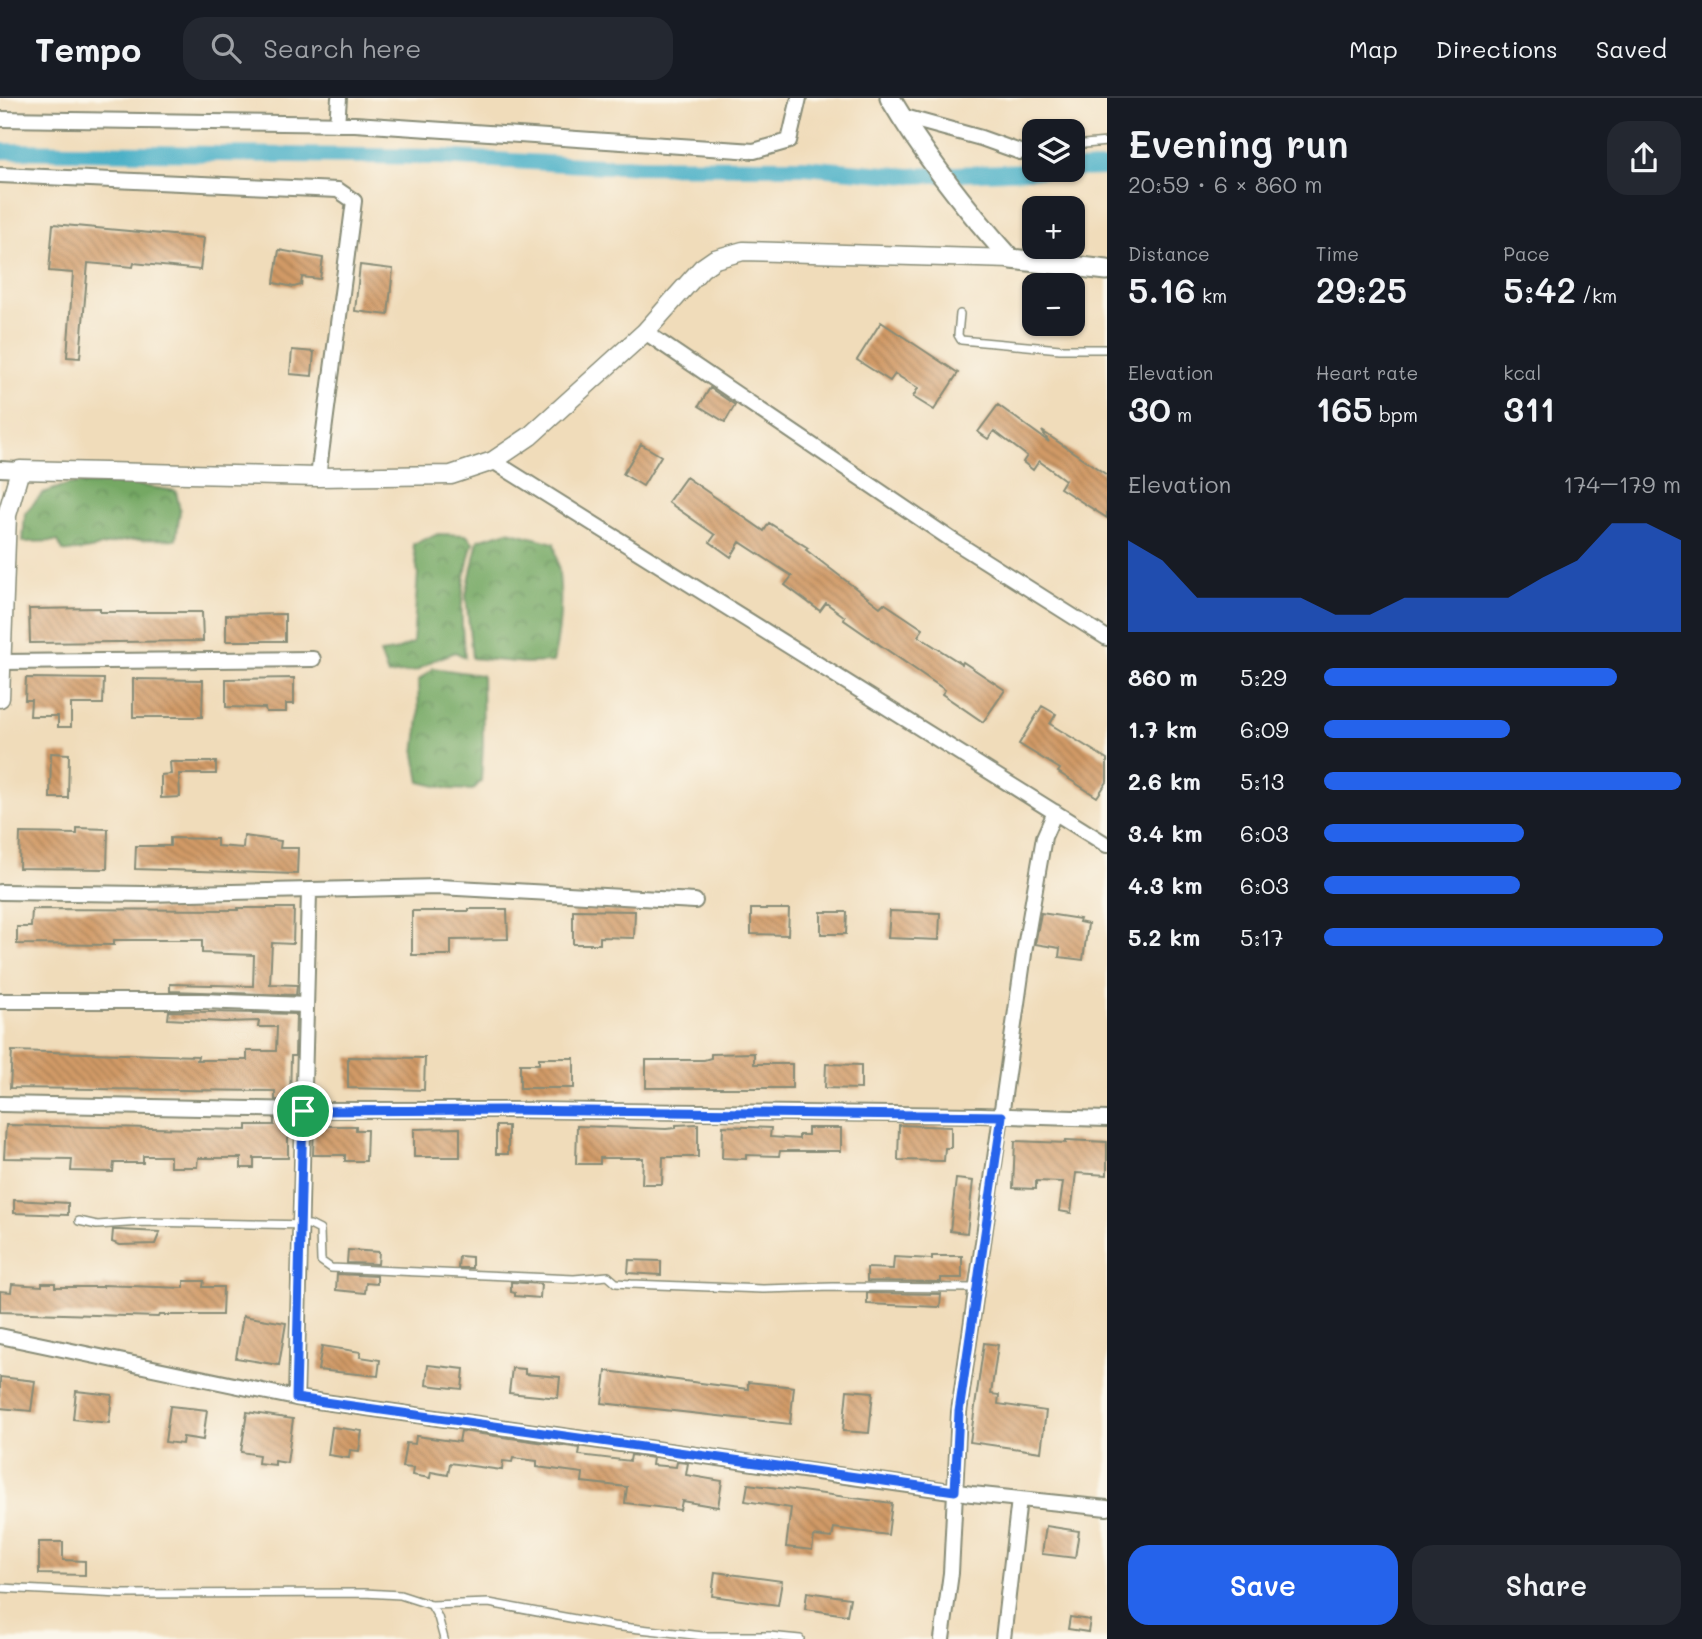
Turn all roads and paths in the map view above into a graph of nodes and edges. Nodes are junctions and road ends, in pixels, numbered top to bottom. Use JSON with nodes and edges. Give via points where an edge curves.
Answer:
{"nodes":[{"id":1,"x":339,"y":98,"type":"edge"},
{"id":2,"x":799,"y":98,"type":"edge"},
{"id":3,"x":890,"y":98,"type":"edge"},
{"id":4,"x":0,"y":119,"type":"edge"},
{"id":5,"x":337,"y":124,"type":"junction"},
{"id":6,"x":905,"y":124,"type":"junction"},
{"id":7,"x":1107,"y":142,"type":"edge"},
{"id":8,"x":1085,"y":144,"type":"edge"},
{"id":9,"x":1022,"y":151,"type":"edge"},
{"id":10,"x":0,"y":176,"type":"edge"},
{"id":11,"x":1012,"y":259,"type":"junction"},
{"id":12,"x":1107,"y":270,"type":"edge"},
{"id":13,"x":960,"y":314,"type":"dead end"},
{"id":14,"x":645,"y":332,"type":"junction"},
{"id":15,"x":1107,"y":349,"type":"edge"},
{"id":16,"x":493,"y":461,"type":"junction"},
{"id":17,"x":0,"y":469,"type":"edge"},
{"id":18,"x":20,"y":470,"type":"junction"},
{"id":19,"x":318,"y":477,"type":"junction"},
{"id":20,"x":1107,"y":638,"type":"edge"},
{"id":21,"x":313,"y":659,"type":"dead end"},
{"id":22,"x":0,"y":662,"type":"edge"},
{"id":23,"x":0,"y":698,"type":"edge"},
{"id":24,"x":1055,"y":812,"type":"junction"},
{"id":25,"x":1107,"y":845,"type":"edge"},
{"id":26,"x":0,"y":892,"type":"edge"},
{"id":27,"x":309,"y":892,"type":"junction"},
{"id":28,"x":695,"y":901,"type":"dead end"},
{"id":29,"x":0,"y":1001,"type":"edge"},
{"id":30,"x":306,"y":1005,"type":"junction"},
{"id":31,"x":0,"y":1104,"type":"edge"},
{"id":32,"x":303,"y":1111,"type":"junction"},
{"id":33,"x":1002,"y":1116,"type":"junction"},
{"id":34,"x":1107,"y":1119,"type":"edge"},
{"id":35,"x":79,"y":1220,"type":"dead end"},
{"id":36,"x":300,"y":1225,"type":"junction"},
{"id":37,"x":977,"y":1288,"type":"junction"},
{"id":38,"x":0,"y":1336,"type":"edge"},
{"id":39,"x":296,"y":1398,"type":"junction"},
{"id":40,"x":955,"y":1491,"type":"junction"},
{"id":41,"x":1019,"y":1499,"type":"junction"},
{"id":42,"x":1107,"y":1508,"type":"edge"},
{"id":43,"x":0,"y":1588,"type":"edge"},
{"id":44,"x":431,"y":1605,"type":"junction"},
{"id":45,"x":444,"y":1639,"type":"edge"},
{"id":46,"x":800,"y":1639,"type":"edge"},
{"id":47,"x":942,"y":1639,"type":"edge"},
{"id":48,"x":1003,"y":1639,"type":"edge"}],
"edges":[{"from":1,"to":5,"type":"street"},
{"from":2,"to":5,"type":"street","via":[[789,141],[754,151]]},
{"from":3,"to":6,"type":"main road"},
{"from":4,"to":5,"type":"street"},
{"from":6,"to":9,"type":"street","via":[[981,138]]},
{"from":6,"to":11,"type":"main road","via":[[964,207]]},
{"from":7,"to":8,"type":"lane"},
{"from":10,"to":19,"type":"street","via":[[338,190],[354,201]]},
{"from":11,"to":12,"type":"main road"},
{"from":11,"to":14,"type":"street","via":[[743,251],[702,268]]},
{"from":13,"to":15,"type":"lane","via":[[961,340]]},
{"from":14,"to":16,"type":"street","via":[[530,436]]},
{"from":14,"to":20,"type":"street"},
{"from":16,"to":19,"type":"street","via":[[452,475]]},
{"from":16,"to":24,"type":"street"},
{"from":17,"to":18,"type":"street"},
{"from":18,"to":19,"type":"street"},
{"from":18,"to":22,"type":"street","via":[[7,515]]},
{"from":21,"to":22,"type":"street"},
{"from":22,"to":23,"type":"street"},
{"from":24,"to":25,"type":"street"},
{"from":24,"to":33,"type":"street","via":[[1041,851]]},
{"from":26,"to":27,"type":"street"},
{"from":27,"to":28,"type":"street","via":[[439,887]]},
{"from":27,"to":30,"type":"street"},
{"from":29,"to":30,"type":"street"},
{"from":30,"to":32,"type":"street"},
{"from":31,"to":32,"type":"street"},
{"from":32,"to":33,"type":"street"},
{"from":32,"to":36,"type":"street"},
{"from":33,"to":34,"type":"street"},
{"from":33,"to":37,"type":"street"},
{"from":35,"to":36,"type":"lane","via":[[97,1225]]},
{"from":36,"to":37,"type":"lane","via":[[320,1230],[321,1261],[331,1269],[574,1279],[608,1276],[616,1283],[762,1289]]},
{"from":36,"to":39,"type":"street"},
{"from":37,"to":40,"type":"street","via":[[959,1412]]},
{"from":38,"to":39,"type":"street"},
{"from":39,"to":40,"type":"street"},
{"from":40,"to":41,"type":"street"},
{"from":40,"to":47,"type":"street"},
{"from":41,"to":42,"type":"street"},
{"from":41,"to":48,"type":"street"},
{"from":43,"to":44,"type":"lane","via":[[121,1594],[364,1593],[400,1595]]},
{"from":44,"to":45,"type":"lane"},
{"from":44,"to":46,"type":"lane","via":[[489,1603],[613,1626],[703,1636]]}]}
